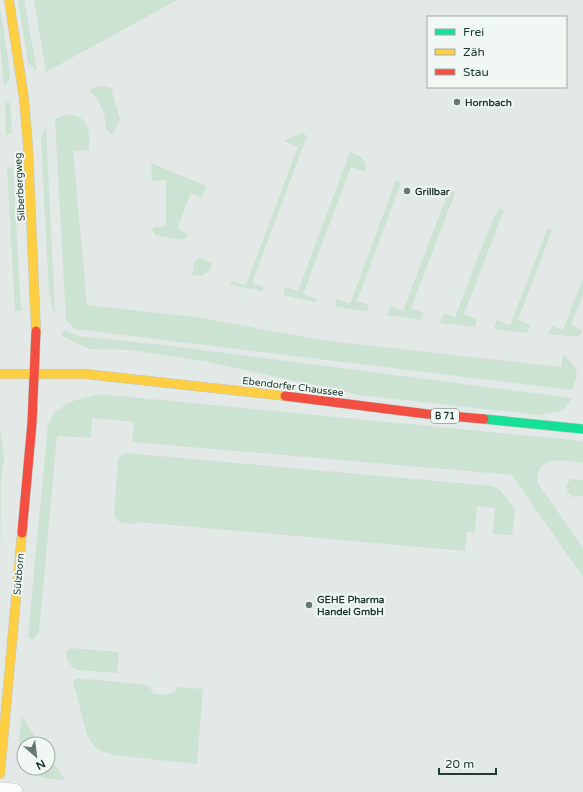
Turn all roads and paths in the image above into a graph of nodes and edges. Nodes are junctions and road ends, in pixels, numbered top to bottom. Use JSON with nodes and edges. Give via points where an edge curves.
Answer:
{"nodes":[{"id":1,"x":9,"y":0,"type":"edge"},
{"id":2,"x":0,"y":374,"type":"edge"},
{"id":3,"x":34,"y":374,"type":"junction"},
{"id":4,"x":583,"y":429,"type":"edge"},
{"id":5,"x":0,"y":774,"type":"edge"},
{"id":6,"x":0,"y":790,"type":"edge"},
{"id":7,"x":14,"y":792,"type":"edge"}],
"edges":[{"from":1,"to":3,"type":"street","name":"Silberbergweg","via":[[24,99],[28,150],[36,325]]},
{"from":2,"to":3,"type":"street","name":"Ebendorfer Chaussee","number":"B 71"},
{"from":3,"to":4,"type":"street","name":"Ebendorfer Chaussee","number":"B 71","via":[[85,374],[300,397],[427,414]]},
{"from":3,"to":5,"type":"street","name":"Sülzborn","via":[[32,423]]},
{"from":6,"to":7,"type":"street"}]}
